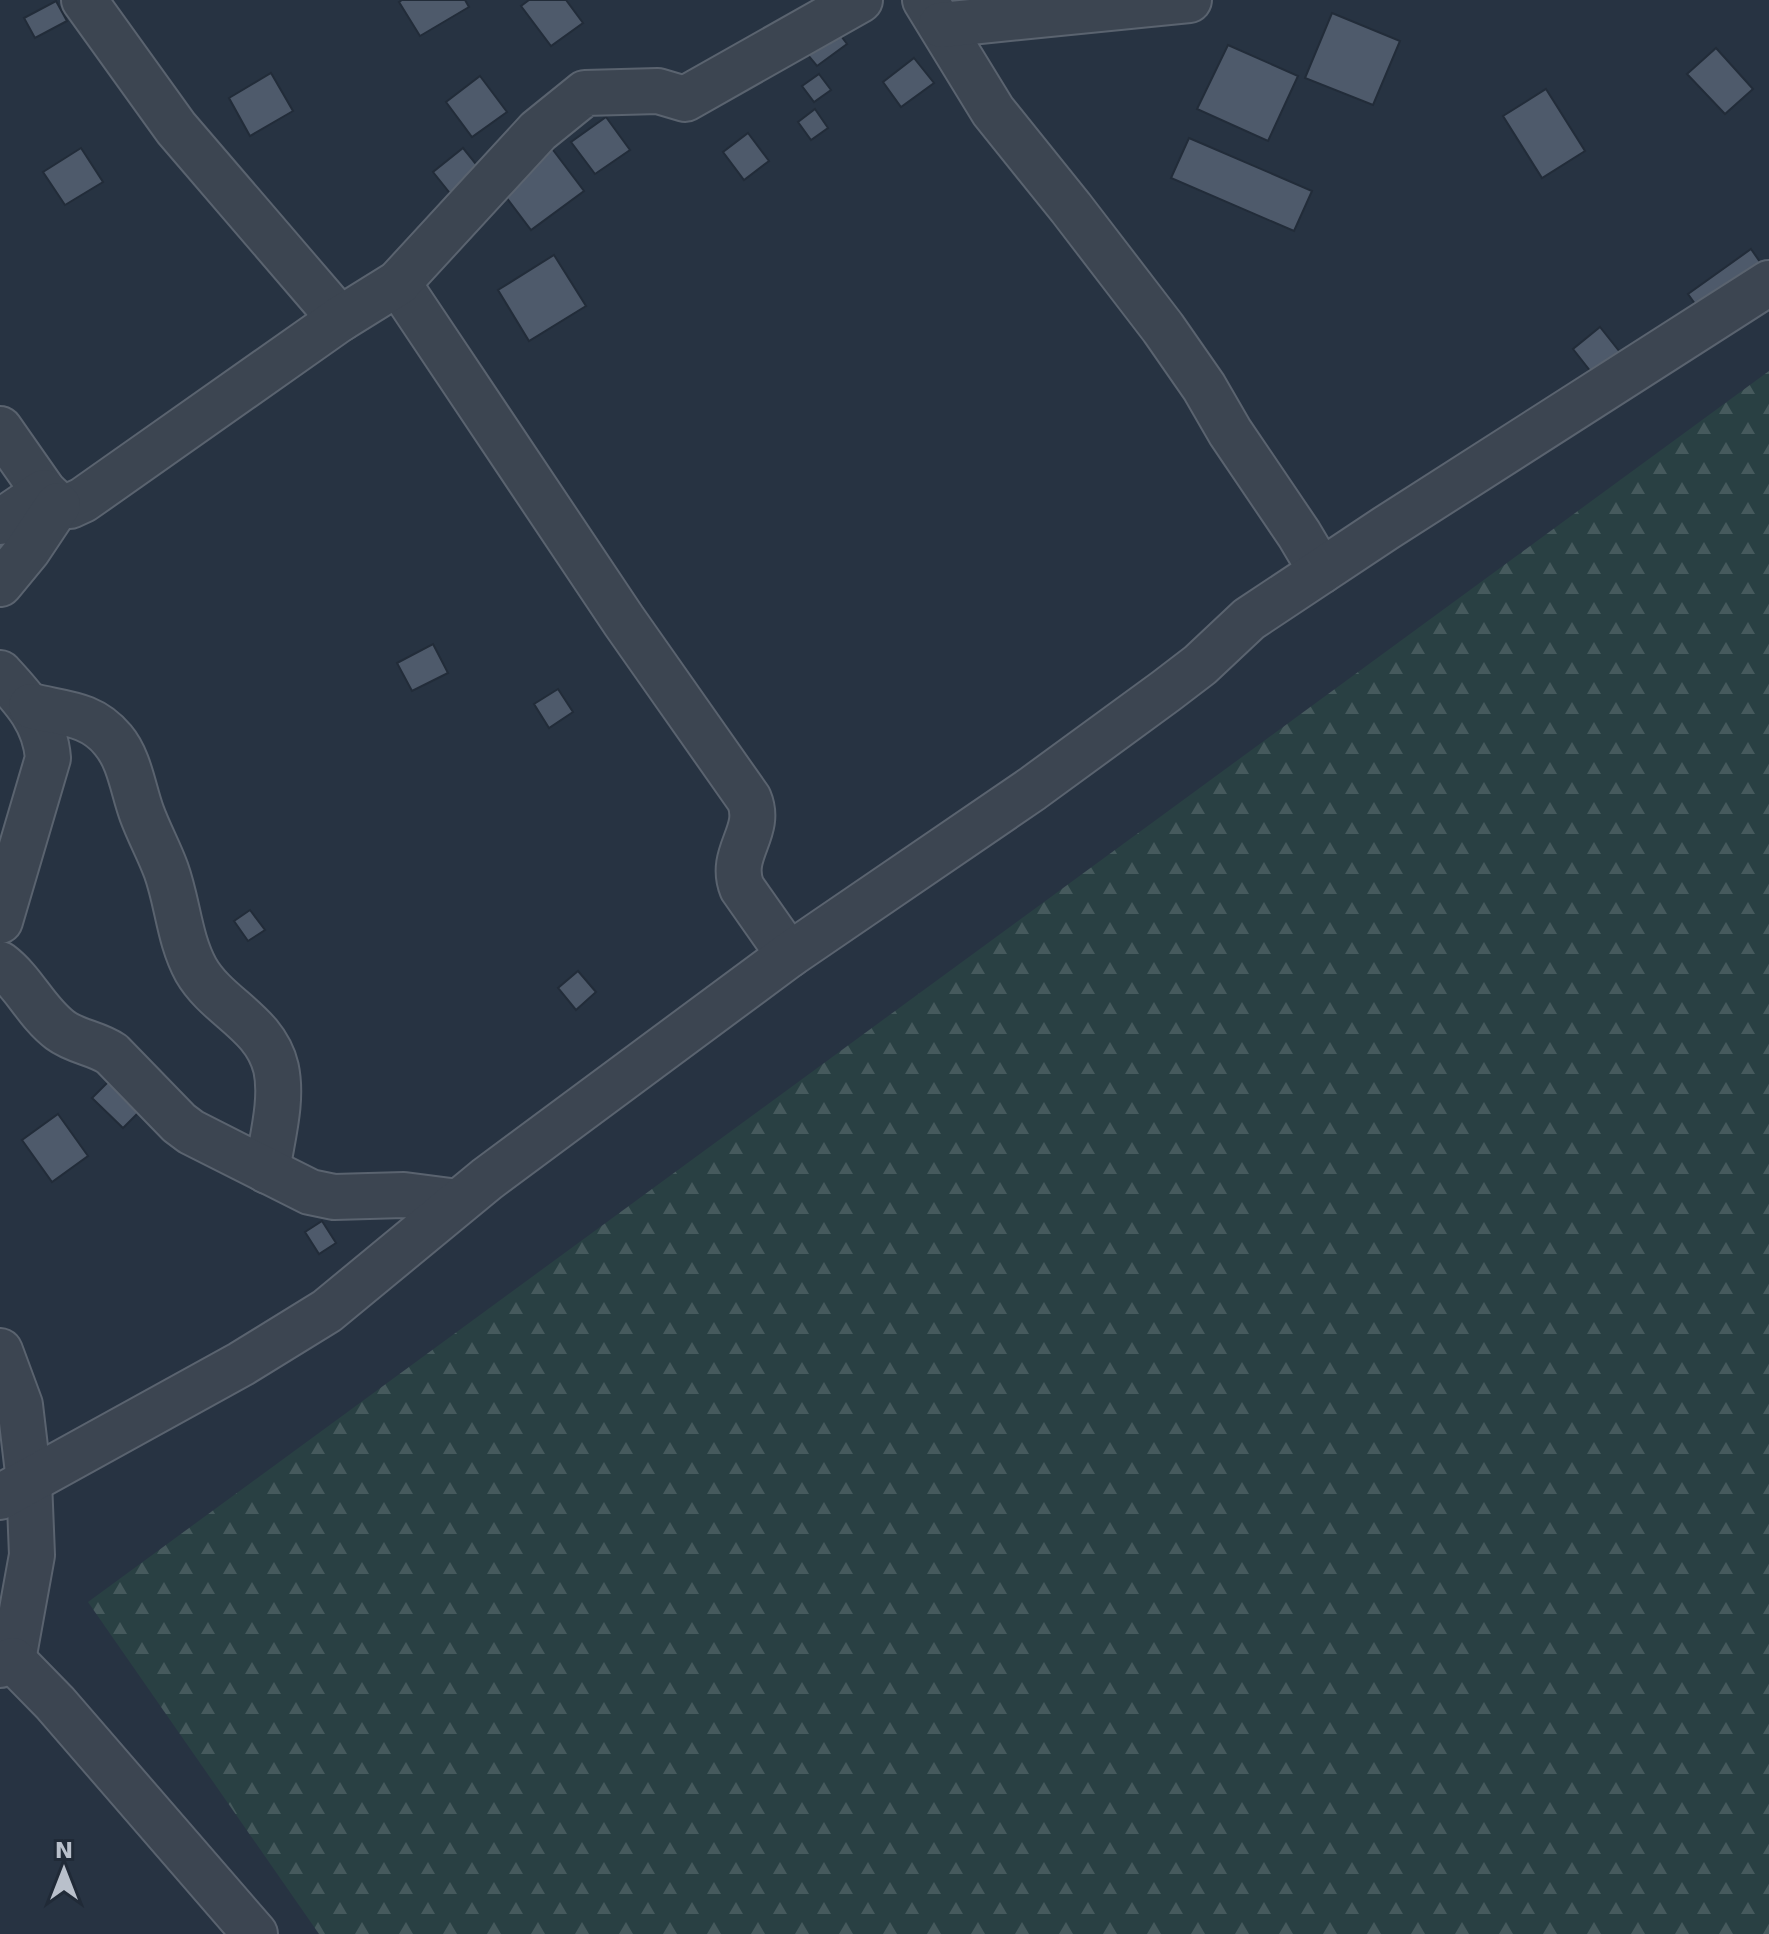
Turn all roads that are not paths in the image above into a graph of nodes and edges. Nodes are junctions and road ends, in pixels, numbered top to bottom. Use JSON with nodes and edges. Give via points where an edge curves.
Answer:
{"nodes":[{"id":1,"x":84,"y":0,"type":"edge"},
{"id":2,"x":860,"y":0,"type":"edge"},
{"id":3,"x":1189,"y":0,"type":"edge"},
{"id":4,"x":933,"y":12,"type":"edge"},
{"id":5,"x":398,"y":283,"type":"junction"},
{"id":6,"x":1769,"y":283,"type":"edge"},
{"id":7,"x":340,"y":319,"type":"junction"},
{"id":8,"x":0,"y":429,"type":"edge"},
{"id":9,"x":51,"y":498,"type":"junction"},
{"id":10,"x":0,"y":522,"type":"edge"},
{"id":11,"x":1321,"y":571,"type":"junction"},
{"id":12,"x":0,"y":584,"type":"edge"},
{"id":13,"x":0,"y":673,"type":"edge"},
{"id":14,"x":31,"y":706,"type":"junction"},
{"id":15,"x":0,"y":921,"type":"edge"},
{"id":16,"x":789,"y":955,"type":"junction"},
{"id":17,"x":0,"y":964,"type":"edge"},
{"id":18,"x":267,"y":1171,"type":"junction"},
{"id":19,"x":458,"y":1202,"type":"junction"},
{"id":20,"x":0,"y":1351,"type":"edge"},
{"id":21,"x":15,"y":1489,"type":"edge"},
{"id":22,"x":6,"y":1663,"type":"edge"},
{"id":23,"x":255,"y":1934,"type":"edge"}],
"edges":[{"from":1,"to":7,"type":"street","via":[[176,128]]},
{"from":2,"to":5,"type":"street","via":[[685,99],[658,91],[585,93],[538,131]]},
{"from":3,"to":4,"type":"street"},
{"from":4,"to":11,"type":"street","via":[[993,111],[1196,375]]},
{"from":5,"to":7,"type":"street"},
{"from":5,"to":16,"type":"street","via":[[749,799],[754,819],[737,876]]},
{"from":6,"to":11,"type":"street"},
{"from":7,"to":9,"type":"street","via":[[83,500],[70,506]]},
{"from":8,"to":9,"type":"street"},
{"from":9,"to":10,"type":"street"},
{"from":9,"to":12,"type":"street","via":[[28,550]]},
{"from":11,"to":16,"type":"street","via":[[1249,619],[1200,665],[1032,789]]},
{"from":13,"to":14,"type":"street"},
{"from":14,"to":15,"type":"street","via":[[47,742],[48,758]]},
{"from":14,"to":18,"type":"street","via":[[94,721],[123,757],[197,971],[217,997],[266,1040],[275,1065],[279,1086]]},
{"from":16,"to":19,"type":"street"},
{"from":17,"to":18,"type":"street","via":[[62,1032],[112,1054],[179,1123]]},
{"from":18,"to":19,"type":"street","via":[[310,1192],[334,1197],[404,1195]]},
{"from":19,"to":21,"type":"street","via":[[327,1311]]},
{"from":20,"to":21,"type":"street","via":[[20,1405]]},
{"from":21,"to":22,"type":"street","via":[[32,1555]]},
{"from":22,"to":23,"type":"street","via":[[55,1703]]}]}
